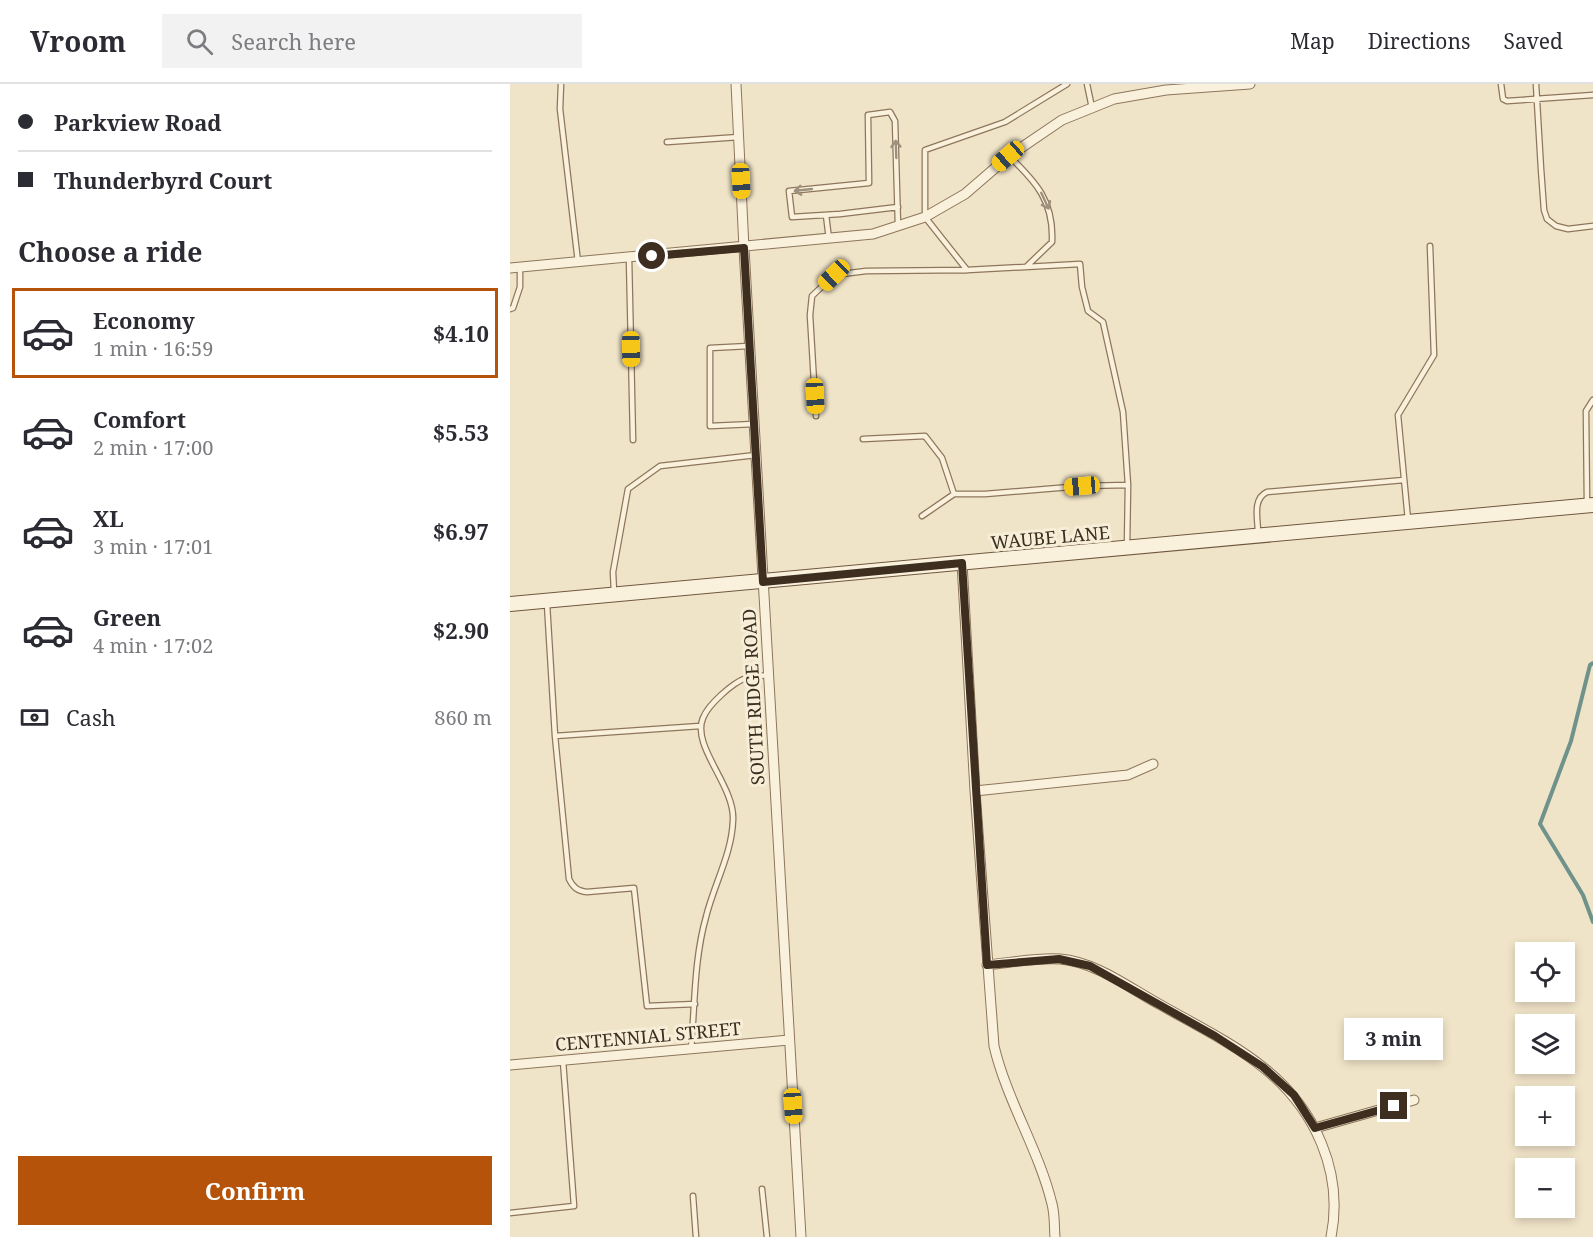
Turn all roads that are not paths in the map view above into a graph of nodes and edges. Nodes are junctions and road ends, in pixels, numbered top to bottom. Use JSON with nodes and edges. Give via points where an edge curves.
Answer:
{"nodes":[{"id":1,"x":561,"y":84,"type":"edge"},
{"id":2,"x":736,"y":84,"type":"edge"},
{"id":3,"x":1067,"y":84,"type":"edge"},
{"id":4,"x":1087,"y":84,"type":"edge"},
{"id":5,"x":1250,"y":84,"type":"edge"},
{"id":6,"x":1501,"y":84,"type":"edge"},
{"id":7,"x":1536,"y":84,"type":"edge"},
{"id":8,"x":1183,"y":87,"type":"edge"},
{"id":9,"x":1593,"y":95,"type":"edge"},
{"id":10,"x":1537,"y":99,"type":"junction"},
{"id":11,"x":1092,"y":108,"type":"junction"},
{"id":12,"x":739,"y":136,"type":"junction"},
{"id":13,"x":667,"y":142,"type":"dead end"},
{"id":14,"x":1008,"y":156,"type":"junction"},
{"id":15,"x":898,"y":207,"type":"junction"},
{"id":16,"x":826,"y":215,"type":"junction"},
{"id":17,"x":925,"y":217,"type":"junction"},
{"id":18,"x":898,"y":226,"type":"junction"},
{"id":19,"x":1593,"y":226,"type":"edge"},
{"id":20,"x":829,"y":239,"type":"junction"},
{"id":21,"x":1430,"y":246,"type":"dead end"},
{"id":22,"x":744,"y":248,"type":"junction"},
{"id":23,"x":629,"y":258,"type":"junction"},
{"id":24,"x":579,"y":262,"type":"junction"},
{"id":25,"x":1027,"y":266,"type":"junction"},
{"id":26,"x":515,"y":267,"type":"edge"},
{"id":27,"x":967,"y":270,"type":"junction"},
{"id":28,"x":510,"y":309,"type":"edge"},
{"id":29,"x":750,"y":346,"type":"junction"},
{"id":30,"x":1593,"y":400,"type":"edge"},
{"id":31,"x":816,"y":416,"type":"dead end"},
{"id":32,"x":754,"y":424,"type":"junction"},
{"id":33,"x":863,"y":439,"type":"dead end"},
{"id":34,"x":633,"y":440,"type":"dead end"},
{"id":35,"x":756,"y":455,"type":"junction"},
{"id":36,"x":1587,"y":468,"type":"junction"},
{"id":37,"x":1593,"y":468,"type":"edge"},
{"id":38,"x":1404,"y":480,"type":"junction"},
{"id":39,"x":1128,"y":485,"type":"junction"},
{"id":40,"x":954,"y":494,"type":"junction"},
{"id":41,"x":1590,"y":505,"type":"edge"},
{"id":42,"x":922,"y":516,"type":"dead end"},
{"id":43,"x":1408,"y":523,"type":"junction"},
{"id":44,"x":1258,"y":536,"type":"junction"},
{"id":45,"x":1126,"y":548,"type":"junction"},
{"id":46,"x":962,"y":563,"type":"junction"},
{"id":47,"x":763,"y":582,"type":"junction"},
{"id":48,"x":614,"y":595,"type":"junction"},
{"id":49,"x":546,"y":601,"type":"junction"},
{"id":50,"x":510,"y":604,"type":"edge"},
{"id":51,"x":768,"y":675,"type":"junction"},
{"id":52,"x":700,"y":726,"type":"junction"},
{"id":53,"x":555,"y":736,"type":"junction"},
{"id":54,"x":1153,"y":764,"type":"dead end"},
{"id":55,"x":975,"y":791,"type":"junction"},
{"id":56,"x":987,"y":965,"type":"junction"},
{"id":57,"x":695,"y":1004,"type":"junction"},
{"id":58,"x":789,"y":1040,"type":"junction"},
{"id":59,"x":691,"y":1049,"type":"junction"},
{"id":60,"x":563,"y":1060,"type":"junction"},
{"id":61,"x":510,"y":1065,"type":"edge"},
{"id":62,"x":1414,"y":1101,"type":"dead end"},
{"id":63,"x":1315,"y":1128,"type":"junction"},
{"id":64,"x":762,"y":1189,"type":"dead end"},
{"id":65,"x":693,"y":1196,"type":"dead end"},
{"id":66,"x":510,"y":1213,"type":"edge"},
{"id":67,"x":696,"y":1237,"type":"edge"},
{"id":68,"x":767,"y":1237,"type":"edge"},
{"id":69,"x":801,"y":1237,"type":"edge"},
{"id":70,"x":1055,"y":1237,"type":"edge"},
{"id":71,"x":1330,"y":1237,"type":"edge"}],
"edges":[{"from":1,"to":24,"type":"lane","via":[[560,109]]},
{"from":2,"to":12,"type":"street","name":"SOUTH RIDGE ROAD"},
{"from":3,"to":17,"type":"lane","via":[[1005,122],[925,150]]},
{"from":4,"to":11,"type":"lane"},
{"from":5,"to":8,"type":"street"},
{"from":6,"to":10,"type":"lane","via":[[1503,99],[1507,101]]},
{"from":7,"to":10,"type":"lane"},
{"from":8,"to":11,"type":"street","via":[[1114,99]]},
{"from":9,"to":10,"type":"lane"},
{"from":10,"to":19,"type":"lane","via":[[1547,219],[1568,229]]},
{"from":11,"to":14,"type":"street","via":[[1062,120]]},
{"from":12,"to":13,"type":"lane"},
{"from":12,"to":22,"type":"street","name":"SOUTH RIDGE ROAD"},
{"from":14,"to":17,"type":"street","via":[[966,194]]},
{"from":14,"to":25,"type":"lane","one_way":true,"via":[[1035,181],[1048,204],[1053,226],[1052,242]]},
{"from":15,"to":16,"type":"lane"},
{"from":15,"to":16,"type":"lane","one_way":true,"via":[[895,121],[890,112],[868,115],[869,183],[789,191],[792,217]]},
{"from":15,"to":18,"type":"lane"},
{"from":16,"to":20,"type":"lane"},
{"from":17,"to":18,"type":"street"},
{"from":17,"to":27,"type":"lane"},
{"from":18,"to":20,"type":"street","via":[[873,234]]},
{"from":20,"to":22,"type":"street"},
{"from":21,"to":38,"type":"lane","via":[[1434,355],[1398,415]]},
{"from":22,"to":23,"type":"street"},
{"from":22,"to":29,"type":"street","name":"SOUTH RIDGE ROAD"},
{"from":23,"to":24,"type":"street"},
{"from":23,"to":34,"type":"lane"},
{"from":24,"to":26,"type":"street"},
{"from":25,"to":27,"type":"lane"},
{"from":25,"to":39,"type":"lane","via":[[1080,264],[1088,311],[1103,322],[1123,412]]},
{"from":26,"to":28,"type":"lane","via":[[520,288]]},
{"from":27,"to":31,"type":"lane","via":[[834,275],[819,289],[812,296],[810,315]]},
{"from":29,"to":32,"type":"street","name":"SOUTH RIDGE ROAD"},
{"from":29,"to":32,"type":"lane","via":[[710,348],[710,426]]},
{"from":30,"to":36,"type":"lane","via":[[1586,411]]},
{"from":32,"to":35,"type":"street","name":"SOUTH RIDGE ROAD"},
{"from":33,"to":40,"type":"lane","via":[[925,436],[942,458]]},
{"from":35,"to":47,"type":"street","name":"SOUTH RIDGE ROAD"},
{"from":35,"to":48,"type":"lane","via":[[660,466],[628,489],[613,572]]},
{"from":36,"to":37,"type":"lane"},
{"from":36,"to":41,"type":"lane"},
{"from":38,"to":43,"type":"lane"},
{"from":38,"to":44,"type":"lane","via":[[1267,492],[1257,501]]},
{"from":39,"to":40,"type":"lane"},
{"from":39,"to":45,"type":"lane"},
{"from":40,"to":42,"type":"lane"},
{"from":41,"to":43,"type":"main road","name":"WAUBE LANE"},
{"from":43,"to":44,"type":"main road","name":"WAUBE LANE"},
{"from":44,"to":45,"type":"main road","name":"WAUBE LANE"},
{"from":45,"to":46,"type":"main road","name":"WAUBE LANE"},
{"from":46,"to":47,"type":"main road","name":"WAUBE LANE"},
{"from":46,"to":55,"type":"street"},
{"from":47,"to":48,"type":"main road","name":"WAUBE LANE"},
{"from":47,"to":51,"type":"street","name":"SOUTH RIDGE ROAD"},
{"from":48,"to":49,"type":"main road","name":"WAUBE LANE"},
{"from":49,"to":50,"type":"main road","name":"WAUBE LANE"},
{"from":49,"to":53,"type":"lane"},
{"from":51,"to":52,"type":"lane","via":[[745,679],[717,698]]},
{"from":51,"to":58,"type":"street","name":"SOUTH RIDGE ROAD"},
{"from":52,"to":53,"type":"lane"},
{"from":52,"to":57,"type":"lane","via":[[699,733],[728,792],[734,819],[727,858],[706,917]]},
{"from":53,"to":57,"type":"lane","via":[[569,879],[579,891],[634,888],[648,1006]]},
{"from":54,"to":55,"type":"street","via":[[1128,775]]},
{"from":55,"to":56,"type":"street"},
{"from":56,"to":63,"type":"street","via":[[1059,959],[1090,966],[1263,1067],[1294,1095]]},
{"from":56,"to":70,"type":"street","via":[[998,1064],[1053,1206]]},
{"from":57,"to":59,"type":"lane"},
{"from":58,"to":59,"type":"street","name":"CENTENNIAL STREET"},
{"from":58,"to":69,"type":"street","name":"SOUTH RIDGE ROAD"},
{"from":59,"to":60,"type":"street","name":"CENTENNIAL STREET"},
{"from":60,"to":61,"type":"street","name":"CENTENNIAL STREET"},
{"from":60,"to":66,"type":"lane","via":[[574,1206]]},
{"from":62,"to":63,"type":"street"},
{"from":63,"to":71,"type":"street","via":[[1332,1177],[1335,1217]]},
{"from":64,"to":68,"type":"lane"},
{"from":65,"to":67,"type":"lane"}]}
